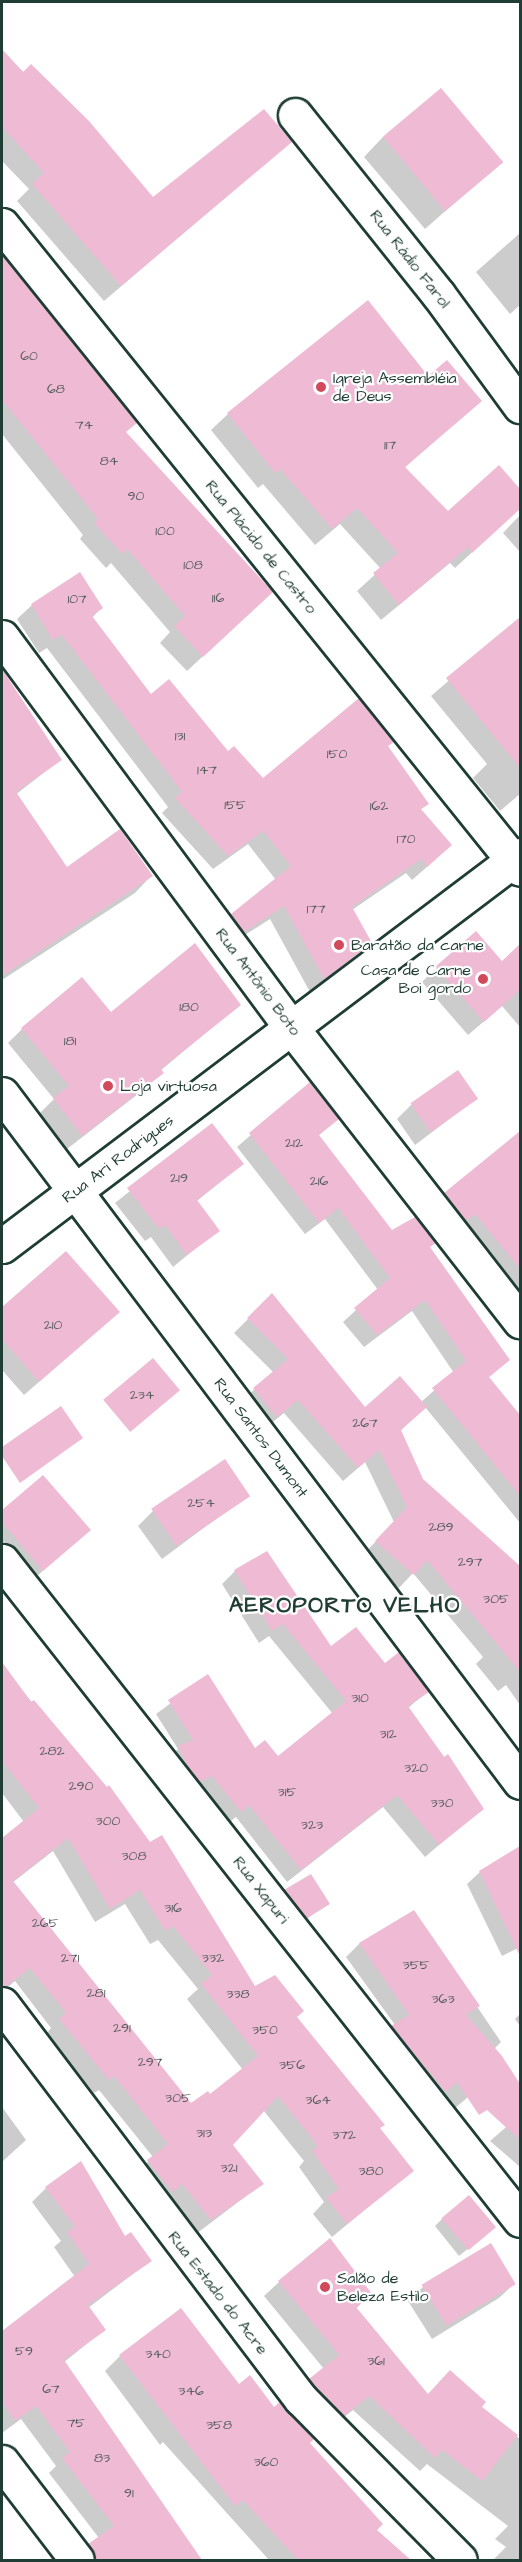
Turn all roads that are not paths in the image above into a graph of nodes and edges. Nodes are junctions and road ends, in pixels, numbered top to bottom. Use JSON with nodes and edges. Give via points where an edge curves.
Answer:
{"nodes":[{"id":1,"x":295,"y":115,"type":"dead end"},
{"id":2,"x":2,"y":225,"type":"edge"},
{"id":3,"x":520,"y":406,"type":"edge"},
{"id":4,"x":2,"y":637,"type":"edge"},
{"id":5,"x":518,"y":861,"type":"edge"},
{"id":6,"x":291,"y":1027,"type":"junction"},
{"id":7,"x":2,"y":1094,"type":"edge"},
{"id":8,"x":75,"y":1193,"type":"junction"},
{"id":9,"x":2,"y":1246,"type":"edge"},
{"id":10,"x":520,"y":1321,"type":"edge"},
{"id":11,"x":2,"y":1561,"type":"edge"},
{"id":12,"x":520,"y":1782,"type":"edge"},
{"id":13,"x":2,"y":2004,"type":"edge"},
{"id":14,"x":520,"y":2220,"type":"edge"},
{"id":15,"x":2,"y":2462,"type":"edge"},
{"id":16,"x":77,"y":2560,"type":"edge"},
{"id":17,"x":460,"y":2560,"type":"edge"}],
"edges":[{"from":1,"to":3,"type":"street","name":"Rua Rádio Farol","via":[[438,294]]},
{"from":2,"to":5,"type":"street","name":"Rua Plácido de Castro"},
{"from":4,"to":6,"type":"street","name":"Rua Antônio Boto"},
{"from":5,"to":6,"type":"street","name":"Rua Ari Rodrigues"},
{"from":6,"to":8,"type":"street","name":"Rua Ari Rodrigues"},
{"from":6,"to":10,"type":"street","name":"Rua Antônio Boto"},
{"from":7,"to":8,"type":"street","name":"Rua Santos Dumont"},
{"from":8,"to":9,"type":"street","name":"Rua Ari Rodrigues"},
{"from":8,"to":12,"type":"street","name":"Rua Santos Dumont"},
{"from":11,"to":14,"type":"street","name":"Rua Xapuri"},
{"from":13,"to":17,"type":"street","name":"Rua Estado do Acre","via":[[301,2399]]},
{"from":15,"to":16,"type":"street"}]}
